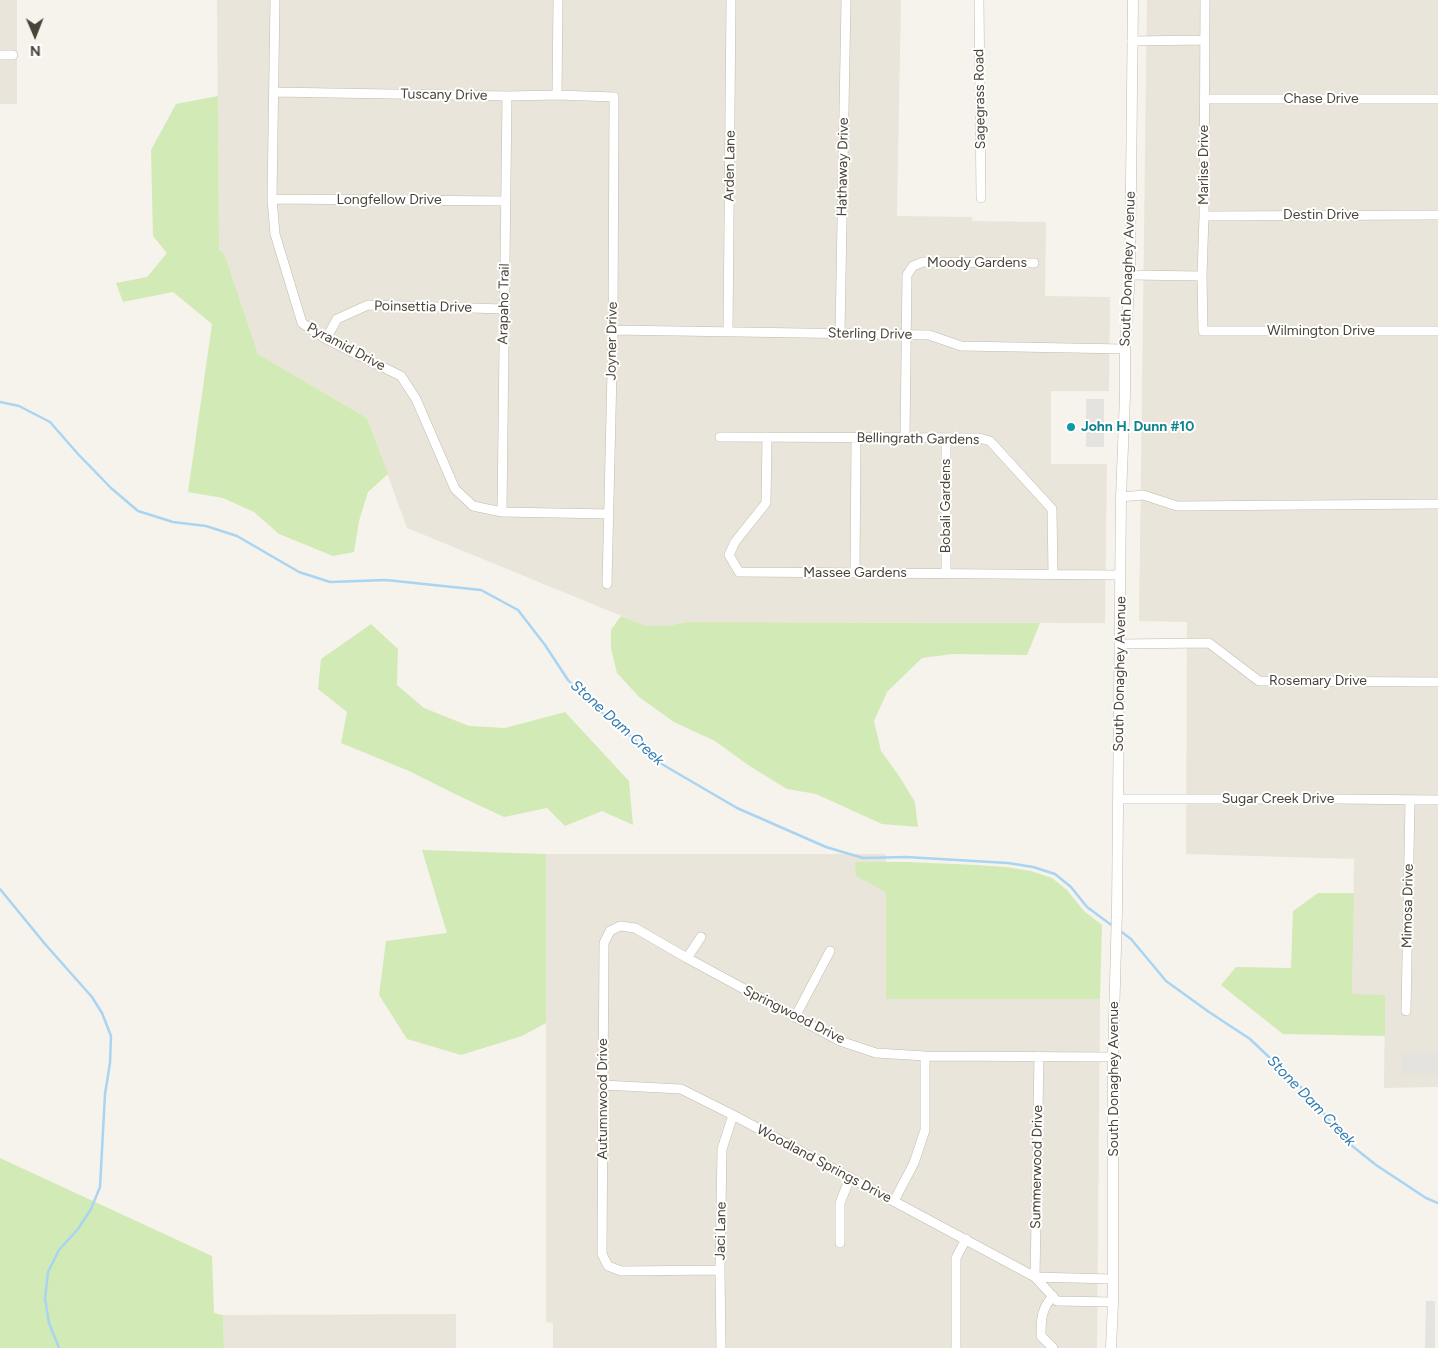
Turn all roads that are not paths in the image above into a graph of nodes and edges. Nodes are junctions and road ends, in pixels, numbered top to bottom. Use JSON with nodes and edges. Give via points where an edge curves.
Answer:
{"nodes":[{"id":1,"x":275,"y":0,"type":"edge"},
{"id":2,"x":558,"y":0,"type":"edge"},
{"id":3,"x":732,"y":0,"type":"edge"},
{"id":4,"x":846,"y":0,"type":"edge"},
{"id":5,"x":980,"y":0,"type":"edge"},
{"id":6,"x":1133,"y":0,"type":"edge"},
{"id":7,"x":1205,"y":0,"type":"edge"},
{"id":8,"x":1205,"y":40,"type":"junction"},
{"id":9,"x":1132,"y":41,"type":"junction"},
{"id":10,"x":0,"y":55,"type":"edge"},
{"id":11,"x":14,"y":55,"type":"dead end"},
{"id":12,"x":274,"y":92,"type":"junction"},
{"id":13,"x":557,"y":95,"type":"junction"},
{"id":14,"x":507,"y":96,"type":"junction"},
{"id":15,"x":614,"y":97,"type":"joint"},
{"id":16,"x":1204,"y":99,"type":"junction"},
{"id":17,"x":1438,"y":99,"type":"edge"},
{"id":18,"x":981,"y":198,"type":"dead end"},
{"id":19,"x":272,"y":199,"type":"junction"},
{"id":20,"x":506,"y":201,"type":"junction"},
{"id":21,"x":1438,"y":215,"type":"edge"},
{"id":22,"x":1204,"y":216,"type":"junction"},
{"id":23,"x":1034,"y":263,"type":"dead end"},
{"id":24,"x":1130,"y":275,"type":"junction"},
{"id":25,"x":1202,"y":276,"type":"junction"},
{"id":26,"x":504,"y":309,"type":"junction"},
{"id":27,"x":612,"y":330,"type":"junction"},
{"id":28,"x":1203,"y":331,"type":"joint"},
{"id":29,"x":1438,"y":331,"type":"edge"},
{"id":30,"x":728,"y":332,"type":"junction"},
{"id":31,"x":840,"y":333,"type":"junction"},
{"id":32,"x":906,"y":334,"type":"junction"},
{"id":33,"x":326,"y":339,"type":"junction"},
{"id":34,"x":1125,"y":349,"type":"junction"},
{"id":35,"x":720,"y":437,"type":"dead end"},
{"id":36,"x":767,"y":437,"type":"junction"},
{"id":37,"x":856,"y":438,"type":"junction"},
{"id":38,"x":905,"y":438,"type":"junction"},
{"id":39,"x":946,"y":438,"type":"junction"},
{"id":40,"x":1121,"y":497,"type":"junction"},
{"id":41,"x":1438,"y":504,"type":"edge"},
{"id":42,"x":502,"y":512,"type":"junction"},
{"id":43,"x":609,"y":514,"type":"junction"},
{"id":44,"x":855,"y":573,"type":"junction"},
{"id":45,"x":946,"y":573,"type":"junction"},
{"id":46,"x":1053,"y":574,"type":"junction"},
{"id":47,"x":1121,"y":575,"type":"junction"},
{"id":48,"x":607,"y":584,"type":"dead end"},
{"id":49,"x":1120,"y":644,"type":"junction"},
{"id":50,"x":1438,"y":682,"type":"edge"},
{"id":51,"x":1118,"y":799,"type":"junction"},
{"id":52,"x":1410,"y":800,"type":"junction"},
{"id":53,"x":1438,"y":800,"type":"edge"},
{"id":54,"x":610,"y":931,"type":"joint"},
{"id":55,"x":701,"y":937,"type":"dead end"},
{"id":56,"x":830,"y":951,"type":"dead end"},
{"id":57,"x":687,"y":958,"type":"junction"},
{"id":58,"x":1406,"y":1011,"type":"dead end"},
{"id":59,"x":796,"y":1017,"type":"junction"},
{"id":60,"x":925,"y":1056,"type":"junction"},
{"id":61,"x":1039,"y":1056,"type":"junction"},
{"id":62,"x":1113,"y":1057,"type":"junction"},
{"id":63,"x":603,"y":1085,"type":"junction"},
{"id":64,"x":733,"y":1115,"type":"junction"},
{"id":65,"x":850,"y":1178,"type":"junction"},
{"id":66,"x":894,"y":1201,"type":"junction"},
{"id":67,"x":966,"y":1239,"type":"junction"},
{"id":68,"x":840,"y":1243,"type":"dead end"},
{"id":69,"x":720,"y":1270,"type":"junction"},
{"id":70,"x":1035,"y":1277,"type":"junction"},
{"id":71,"x":1112,"y":1279,"type":"junction"},
{"id":72,"x":1053,"y":1296,"type":"junction"},
{"id":73,"x":1113,"y":1302,"type":"junction"},
{"id":74,"x":721,"y":1348,"type":"edge"},
{"id":75,"x":956,"y":1348,"type":"edge"},
{"id":76,"x":1053,"y":1348,"type":"edge"},
{"id":77,"x":1111,"y":1348,"type":"edge"}],
"edges":[{"from":1,"to":12,"type":"street","name":"Pyramid Drive"},
{"from":2,"to":13,"type":"street"},
{"from":3,"to":30,"type":"street","name":"Arden Lane"},
{"from":4,"to":31,"type":"street","name":"Hathaway Drive"},
{"from":5,"to":18,"type":"street","name":"Sagegrass Road"},
{"from":6,"to":9,"type":"street","name":"South Donaghey Avenue"},
{"from":7,"to":8,"type":"street","name":"Marlise Drive"},
{"from":8,"to":9,"type":"street"},
{"from":8,"to":16,"type":"street","name":"Marlise Drive"},
{"from":9,"to":24,"type":"street","name":"South Donaghey Avenue"},
{"from":10,"to":11,"type":"street"},
{"from":12,"to":14,"type":"street","name":"Tuscany Drive"},
{"from":12,"to":19,"type":"street","name":"Pyramid Drive"},
{"from":13,"to":14,"type":"street","name":"Tuscany Drive"},
{"from":13,"to":15,"type":"street","name":"Tuscany Drive"},
{"from":14,"to":20,"type":"street","name":"Arapaho Trail"},
{"from":15,"to":27,"type":"street","name":"Joyner Drive"},
{"from":16,"to":17,"type":"street","name":"Chase Drive"},
{"from":16,"to":22,"type":"street","name":"Marlise Drive"},
{"from":19,"to":20,"type":"street","name":"Longfellow Drive"},
{"from":19,"to":33,"type":"street","name":"Pyramid Drive","via":[[275,234],[302,323]]},
{"from":20,"to":26,"type":"street","name":"Arapaho Trail"},
{"from":21,"to":22,"type":"street","name":"Destin Drive"},
{"from":22,"to":25,"type":"street","name":"Marlise Drive"},
{"from":23,"to":32,"type":"street","name":"Moody Gardens","via":[[923,262],[913,266],[907,275]]},
{"from":24,"to":25,"type":"street"},
{"from":24,"to":34,"type":"street","name":"South Donaghey Avenue"},
{"from":25,"to":28,"type":"street","name":"Marlise Drive"},
{"from":26,"to":33,"type":"street","name":"Poinsettia Drive","via":[[368,305],[337,319]]},
{"from":26,"to":42,"type":"street","name":"Arapaho Trail"},
{"from":27,"to":30,"type":"street","name":"Sterling Drive"},
{"from":27,"to":43,"type":"street","name":"Joyner Drive"},
{"from":28,"to":29,"type":"street","name":"Wilmington Drive"},
{"from":30,"to":31,"type":"street","name":"Sterling Drive"},
{"from":31,"to":32,"type":"street","name":"Sterling Drive"},
{"from":32,"to":34,"type":"street","name":"Sterling Drive","via":[[930,335],[961,346]]},
{"from":32,"to":38,"type":"street","name":"Moody Gardens"},
{"from":33,"to":42,"type":"street","name":"Pyramid Drive","via":[[401,376],[416,399],[455,489],[473,506]]},
{"from":34,"to":40,"type":"street","name":"South Donaghey Avenue"},
{"from":35,"to":36,"type":"street","name":"Bellingrath Gardens"},
{"from":36,"to":37,"type":"street","name":"Bellingrath Gardens"},
{"from":36,"to":44,"type":"street","name":"Massee Gardens","via":[[766,503],[735,542],[729,556],[739,572]]},
{"from":37,"to":38,"type":"street","name":"Bellingrath Gardens"},
{"from":37,"to":44,"type":"street"},
{"from":38,"to":39,"type":"street","name":"Bellingrath Gardens"},
{"from":39,"to":45,"type":"street","name":"Bobali Gardens"},
{"from":39,"to":46,"type":"street","name":"Bellingrath Gardens","via":[[990,441],[1052,509]]},
{"from":40,"to":41,"type":"street","via":[[1143,495],[1177,506]]},
{"from":40,"to":47,"type":"street","name":"South Donaghey Avenue"},
{"from":42,"to":43,"type":"street","name":"Pyramid Drive"},
{"from":43,"to":48,"type":"street","name":"Joyner Drive"},
{"from":44,"to":45,"type":"street","name":"Massee Gardens"},
{"from":45,"to":46,"type":"street","name":"Massee Gardens"},
{"from":46,"to":47,"type":"street","name":"Massee Gardens"},
{"from":47,"to":49,"type":"street","name":"South Donaghey Avenue"},
{"from":49,"to":50,"type":"street","name":"Rosemary Drive","via":[[1209,643],[1259,681]]},
{"from":49,"to":51,"type":"street","name":"South Donaghey Avenue"},
{"from":51,"to":52,"type":"street","name":"Sugar Creek Drive"},
{"from":51,"to":62,"type":"street","name":"South Donaghey Avenue"},
{"from":52,"to":53,"type":"street","name":"Sugar Creek Drive"},
{"from":52,"to":58,"type":"street","name":"Mimosa Drive"},
{"from":54,"to":57,"type":"street","name":"Springwood Drive","via":[[620,926],[635,928]]},
{"from":54,"to":63,"type":"street","name":"Autumnwood Drive","via":[[604,943]]},
{"from":55,"to":57,"type":"street"},
{"from":56,"to":59,"type":"street"},
{"from":57,"to":59,"type":"street","name":"Springwood Drive"},
{"from":59,"to":60,"type":"street","name":"Springwood Drive","via":[[840,1041],[876,1053]]},
{"from":60,"to":61,"type":"street","name":"Springwood Drive"},
{"from":60,"to":66,"type":"street","via":[[925,1130],[914,1163]]},
{"from":61,"to":62,"type":"street","name":"Springwood Drive"},
{"from":61,"to":70,"type":"street","name":"Summerwood Drive"},
{"from":62,"to":71,"type":"street","name":"South Donaghey Avenue"},
{"from":63,"to":64,"type":"street","name":"Woodland Springs Drive","via":[[680,1089]]},
{"from":63,"to":69,"type":"street","name":"Autumnwood Drive","via":[[602,1254],[608,1266],[621,1271]]},
{"from":64,"to":65,"type":"street","name":"Woodland Springs Drive"},
{"from":64,"to":69,"type":"street","name":"Jaci Lane","via":[[722,1149]]},
{"from":65,"to":66,"type":"street","name":"Woodland Springs Drive"},
{"from":65,"to":68,"type":"street","via":[[840,1203]]},
{"from":66,"to":67,"type":"street","name":"Woodland Springs Drive"},
{"from":67,"to":70,"type":"street","name":"Woodland Springs Drive"},
{"from":67,"to":75,"type":"street","via":[[956,1258]]},
{"from":69,"to":74,"type":"street","name":"Jaci Lane"},
{"from":70,"to":71,"type":"street","name":"Woodland Springs Drive"},
{"from":70,"to":72,"type":"street","name":"Woodland Springs Drive"},
{"from":71,"to":73,"type":"street","name":"South Donaghey Avenue"},
{"from":72,"to":73,"type":"street","via":[[1057,1301]]},
{"from":72,"to":76,"type":"street","via":[[1046,1304],[1041,1319],[1041,1336]]},
{"from":73,"to":77,"type":"street","name":"South Donaghey Avenue"}]}
